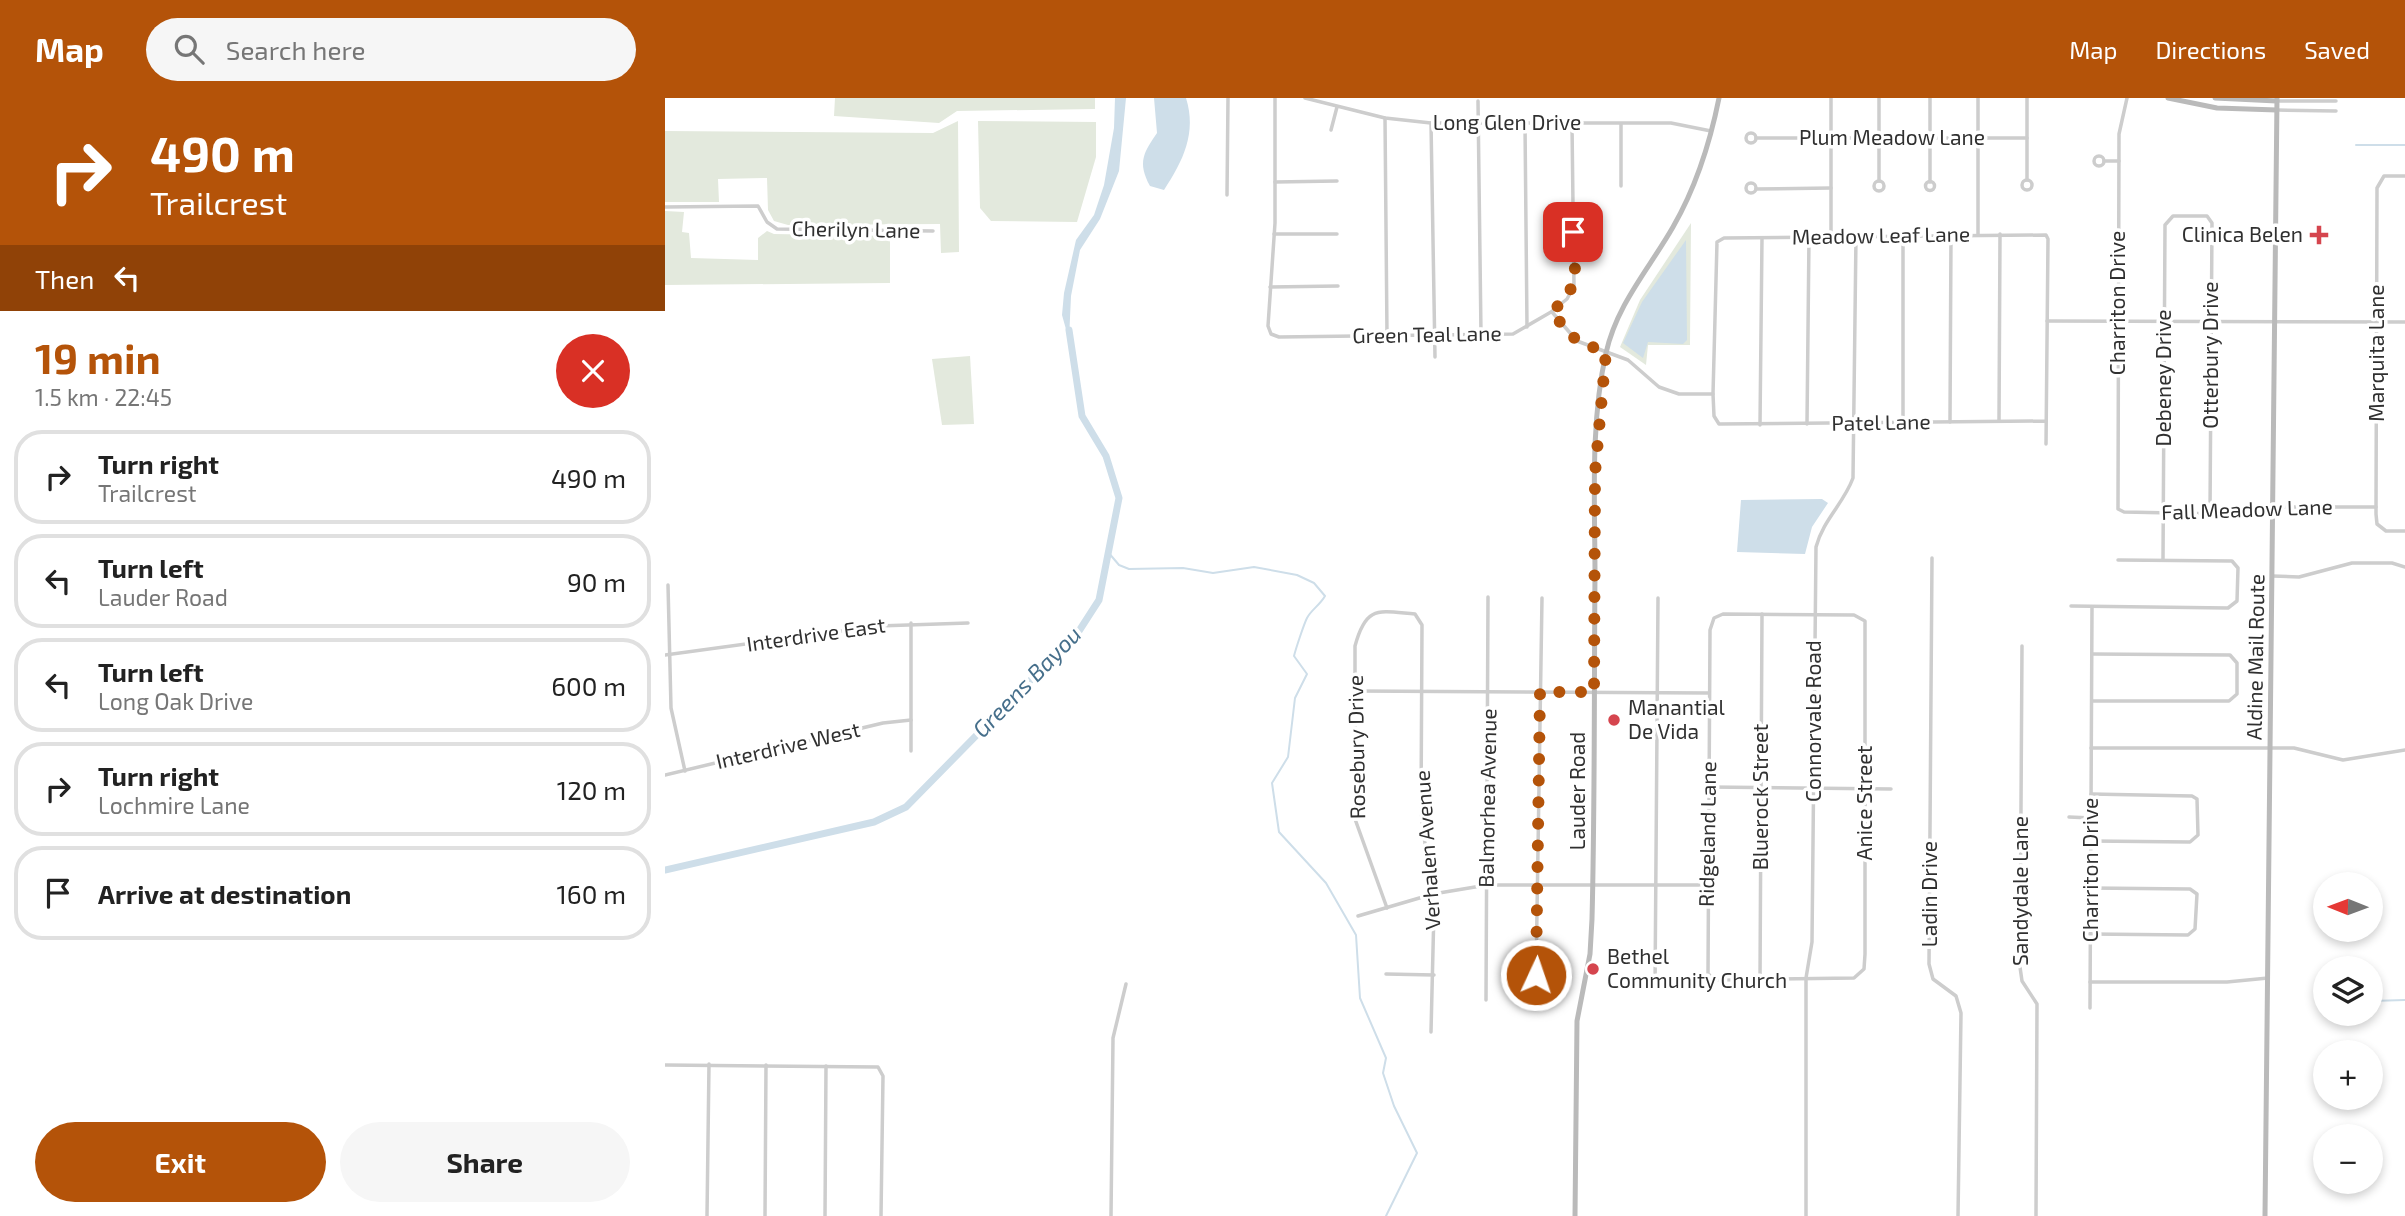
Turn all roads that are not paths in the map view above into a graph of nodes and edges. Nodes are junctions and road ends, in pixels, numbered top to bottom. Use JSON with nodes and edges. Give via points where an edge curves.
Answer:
{"nodes":[{"id":1,"x":1228,"y":98,"type":"edge"},
{"id":2,"x":1275,"y":98,"type":"edge"},
{"id":3,"x":1305,"y":98,"type":"edge"},
{"id":4,"x":1719,"y":98,"type":"edge"},
{"id":5,"x":1831,"y":98,"type":"edge"},
{"id":6,"x":1879,"y":98,"type":"edge"},
{"id":7,"x":1930,"y":98,"type":"edge"},
{"id":8,"x":1978,"y":98,"type":"edge"},
{"id":9,"x":2027,"y":98,"type":"edge"},
{"id":10,"x":2127,"y":98,"type":"edge"},
{"id":11,"x":2168,"y":98,"type":"edge"},
{"id":12,"x":2206,"y":98,"type":"edge"},
{"id":13,"x":2215,"y":98,"type":"edge"},
{"id":14,"x":2277,"y":100,"type":"edge"},
{"id":15,"x":1478,"y":101,"type":"dead end"},
{"id":16,"x":2336,"y":101,"type":"dead end"},
{"id":17,"x":2204,"y":106,"type":"junction"},
{"id":18,"x":1337,"y":107,"type":"junction"},
{"id":19,"x":2277,"y":110,"type":"junction"},
{"id":20,"x":2336,"y":111,"type":"dead end"},
{"id":21,"x":1385,"y":118,"type":"junction"},
{"id":22,"x":1431,"y":123,"type":"junction"},
{"id":23,"x":1479,"y":124,"type":"junction"},
{"id":24,"x":1525,"y":124,"type":"junction"},
{"id":25,"x":1572,"y":124,"type":"junction"},
{"id":26,"x":1622,"y":124,"type":"junction"},
{"id":27,"x":1331,"y":130,"type":"dead end"},
{"id":28,"x":1711,"y":131,"type":"junction"},
{"id":29,"x":1756,"y":138,"type":"dead end"},
{"id":30,"x":1831,"y":138,"type":"junction"},
{"id":31,"x":1879,"y":138,"type":"junction"},
{"id":32,"x":1930,"y":138,"type":"junction"},
{"id":33,"x":1978,"y":138,"type":"junction"},
{"id":34,"x":2027,"y":138,"type":"junction"},
{"id":35,"x":2119,"y":160,"type":"junction"},
{"id":36,"x":2104,"y":161,"type":"dead end"},
{"id":37,"x":2405,"y":176,"type":"edge"},
{"id":38,"x":2027,"y":180,"type":"dead end"},
{"id":39,"x":1336,"y":181,"type":"dead end"},
{"id":40,"x":1879,"y":181,"type":"dead end"},
{"id":41,"x":1930,"y":181,"type":"dead end"},
{"id":42,"x":1275,"y":182,"type":"junction"},
{"id":43,"x":1621,"y":186,"type":"dead end"},
{"id":44,"x":1831,"y":188,"type":"junction"},
{"id":45,"x":1756,"y":189,"type":"dead end"},
{"id":46,"x":1227,"y":195,"type":"dead end"},
{"id":47,"x":665,"y":207,"type":"edge"},
{"id":48,"x":2189,"y":215,"type":"joint"},
{"id":49,"x":933,"y":231,"type":"dead end"},
{"id":50,"x":1274,"y":234,"type":"junction"},
{"id":51,"x":1337,"y":234,"type":"dead end"},
{"id":52,"x":1978,"y":234,"type":"junction"},
{"id":53,"x":2000,"y":234,"type":"junction"},
{"id":54,"x":1951,"y":235,"type":"junction"},
{"id":55,"x":1856,"y":236,"type":"junction"},
{"id":56,"x":1903,"y":236,"type":"junction"},
{"id":57,"x":1809,"y":237,"type":"junction"},
{"id":58,"x":1831,"y":237,"type":"junction"},
{"id":59,"x":1762,"y":238,"type":"junction"},
{"id":60,"x":1338,"y":286,"type":"dead end"},
{"id":61,"x":1270,"y":287,"type":"junction"},
{"id":62,"x":1551,"y":312,"type":"junction"},
{"id":63,"x":2047,"y":321,"type":"junction"},
{"id":64,"x":2118,"y":321,"type":"junction"},
{"id":65,"x":2164,"y":322,"type":"junction"},
{"id":66,"x":2211,"y":322,"type":"junction"},
{"id":67,"x":2274,"y":322,"type":"junction"},
{"id":68,"x":2377,"y":322,"type":"junction"},
{"id":69,"x":2405,"y":322,"type":"edge"},
{"id":70,"x":1527,"y":327,"type":"junction"},
{"id":71,"x":1481,"y":334,"type":"junction"},
{"id":72,"x":1387,"y":335,"type":"junction"},
{"id":73,"x":1434,"y":335,"type":"junction"},
{"id":74,"x":1606,"y":352,"type":"junction"},
{"id":75,"x":1435,"y":357,"type":"dead end"},
{"id":76,"x":1713,"y":394,"type":"junction"},
{"id":77,"x":1999,"y":421,"type":"junction"},
{"id":78,"x":2046,"y":421,"type":"junction"},
{"id":79,"x":1950,"y":422,"type":"junction"},
{"id":80,"x":1902,"y":423,"type":"junction"},
{"id":81,"x":1807,"y":424,"type":"junction"},
{"id":82,"x":1855,"y":424,"type":"junction"},
{"id":83,"x":1760,"y":425,"type":"junction"},
{"id":84,"x":2046,"y":444,"type":"dead end"},
{"id":85,"x":2273,"y":506,"type":"junction"},
{"id":86,"x":2376,"y":507,"type":"junction"},
{"id":87,"x":2119,"y":509,"type":"joint"},
{"id":88,"x":2163,"y":513,"type":"junction"},
{"id":89,"x":2210,"y":513,"type":"junction"},
{"id":90,"x":2405,"y":531,"type":"edge"},
{"id":91,"x":1932,"y":558,"type":"dead end"},
{"id":92,"x":2118,"y":560,"type":"dead end"},
{"id":93,"x":2163,"y":560,"type":"junction"},
{"id":94,"x":2405,"y":567,"type":"edge"},
{"id":95,"x":2273,"y":576,"type":"junction"},
{"id":96,"x":668,"y":585,"type":"dead end"},
{"id":97,"x":1488,"y":597,"type":"dead end"},
{"id":98,"x":1542,"y":598,"type":"dead end"},
{"id":99,"x":1658,"y":598,"type":"dead end"},
{"id":100,"x":2071,"y":606,"type":"dead end"},
{"id":101,"x":2092,"y":607,"type":"junction"},
{"id":102,"x":1762,"y":614,"type":"junction"},
{"id":103,"x":1815,"y":615,"type":"junction"},
{"id":104,"x":911,"y":623,"type":"junction"},
{"id":105,"x":968,"y":623,"type":"dead end"},
{"id":106,"x":1361,"y":624,"type":"joint"},
{"id":107,"x":2022,"y":646,"type":"dead end"},
{"id":108,"x":2092,"y":654,"type":"junction"},
{"id":109,"x":667,"y":655,"type":"edge"},
{"id":110,"x":1356,"y":691,"type":"junction"},
{"id":111,"x":1423,"y":691,"type":"junction"},
{"id":112,"x":1489,"y":692,"type":"junction"},
{"id":113,"x":1540,"y":692,"type":"junction"},
{"id":114,"x":1594,"y":692,"type":"junction"},
{"id":115,"x":1657,"y":693,"type":"junction"},
{"id":116,"x":1709,"y":693,"type":"junction"},
{"id":117,"x":2092,"y":701,"type":"junction"},
{"id":118,"x":911,"y":720,"type":"junction"},
{"id":119,"x":2091,"y":748,"type":"junction"},
{"id":120,"x":2271,"y":749,"type":"junction"},
{"id":121,"x":2405,"y":750,"type":"edge"},
{"id":122,"x":911,"y":751,"type":"dead end"},
{"id":123,"x":685,"y":771,"type":"junction"},
{"id":124,"x":665,"y":775,"type":"edge"},
{"id":125,"x":1709,"y":787,"type":"junction"},
{"id":126,"x":1761,"y":788,"type":"junction"},
{"id":127,"x":1814,"y":789,"type":"junction"},
{"id":128,"x":1866,"y":789,"type":"junction"},
{"id":129,"x":1891,"y":789,"type":"dead end"},
{"id":130,"x":2091,"y":794,"type":"junction"},
{"id":131,"x":2069,"y":817,"type":"dead end"},
{"id":132,"x":2091,"y":818,"type":"junction"},
{"id":133,"x":2091,"y":841,"type":"junction"},
{"id":134,"x":1487,"y":885,"type":"junction"},
{"id":135,"x":1539,"y":885,"type":"junction"},
{"id":136,"x":1655,"y":885,"type":"junction"},
{"id":137,"x":1708,"y":885,"type":"junction"},
{"id":138,"x":1593,"y":886,"type":"junction"},
{"id":139,"x":2090,"y":888,"type":"junction"},
{"id":140,"x":1433,"y":894,"type":"junction"},
{"id":141,"x":1387,"y":908,"type":"junction"},
{"id":142,"x":1357,"y":916,"type":"dead end"},
{"id":143,"x":2090,"y":934,"type":"junction"},
{"id":144,"x":1386,"y":974,"type":"dead end"},
{"id":145,"x":1434,"y":975,"type":"junction"},
{"id":146,"x":1536,"y":975,"type":"dead end"},
{"id":147,"x":1806,"y":978,"type":"junction"},
{"id":148,"x":2268,"y":978,"type":"junction"},
{"id":149,"x":1760,"y":980,"type":"junction"},
{"id":150,"x":2090,"y":982,"type":"junction"},
{"id":151,"x":1126,"y":984,"type":"dead end"},
{"id":152,"x":1655,"y":989,"type":"dead end"},
{"id":153,"x":1486,"y":1000,"type":"dead end"},
{"id":154,"x":2090,"y":1008,"type":"dead end"},
{"id":155,"x":1431,"y":1032,"type":"dead end"},
{"id":156,"x":709,"y":1064,"type":"junction"},
{"id":157,"x":665,"y":1065,"type":"edge"},
{"id":158,"x":766,"y":1065,"type":"junction"},
{"id":159,"x":826,"y":1066,"type":"junction"},
{"id":160,"x":707,"y":1216,"type":"edge"},
{"id":161,"x":765,"y":1216,"type":"edge"},
{"id":162,"x":825,"y":1216,"type":"edge"},
{"id":163,"x":881,"y":1216,"type":"edge"},
{"id":164,"x":1111,"y":1216,"type":"edge"},
{"id":165,"x":1575,"y":1216,"type":"edge"},
{"id":166,"x":1806,"y":1216,"type":"edge"},
{"id":167,"x":1958,"y":1216,"type":"edge"},
{"id":168,"x":2036,"y":1216,"type":"edge"},
{"id":169,"x":2265,"y":1216,"type":"edge"}],
"edges":[{"from":1,"to":46,"type":"street"},
{"from":2,"to":42,"type":"street"},
{"from":3,"to":18,"type":"street","name":"Long Glen Drive"},
{"from":4,"to":28,"type":"main road","name":"Lauder Road"},
{"from":5,"to":30,"type":"street"},
{"from":6,"to":31,"type":"street"},
{"from":7,"to":32,"type":"street"},
{"from":8,"to":33,"type":"street"},
{"from":9,"to":34,"type":"street"},
{"from":10,"to":35,"type":"street","name":"Charriton Drive","via":[[2120,123]]},
{"from":11,"to":17,"type":"main road"},
{"from":12,"to":17,"type":"main road"},
{"from":13,"to":14,"type":"main road"},
{"from":14,"to":16,"type":"street"},
{"from":14,"to":19,"type":"main road","name":"Aldine Mail Route"},
{"from":15,"to":23,"type":"street"},
{"from":17,"to":19,"type":"main road"},
{"from":18,"to":21,"type":"street","name":"Long Glen Drive"},
{"from":18,"to":27,"type":"street"},
{"from":19,"to":20,"type":"street"},
{"from":19,"to":67,"type":"main road","name":"Aldine Mail Route"},
{"from":21,"to":22,"type":"street","name":"Long Glen Drive"},
{"from":21,"to":72,"type":"street"},
{"from":22,"to":23,"type":"street","name":"Long Glen Drive"},
{"from":22,"to":73,"type":"street"},
{"from":23,"to":24,"type":"street","name":"Long Glen Drive"},
{"from":23,"to":71,"type":"street"},
{"from":24,"to":25,"type":"street","name":"Long Glen Drive"},
{"from":24,"to":70,"type":"street"},
{"from":25,"to":26,"type":"street","name":"Long Glen Drive"},
{"from":25,"to":62,"type":"street","name":"Green Teal Lane","via":[[1574,286]]},
{"from":26,"to":28,"type":"street","name":"Long Glen Drive","via":[[1671,123]]},
{"from":26,"to":43,"type":"street"},
{"from":28,"to":74,"type":"main road","name":"Lauder Road","via":[[1683,207],[1625,302]]},
{"from":29,"to":30,"type":"street","name":"Plum Meadow Lane"},
{"from":30,"to":31,"type":"street","name":"Plum Meadow Lane"},
{"from":30,"to":44,"type":"street"},
{"from":31,"to":32,"type":"street","name":"Plum Meadow Lane"},
{"from":31,"to":40,"type":"street"},
{"from":32,"to":33,"type":"street","name":"Plum Meadow Lane"},
{"from":32,"to":41,"type":"street"},
{"from":33,"to":34,"type":"street","name":"Plum Meadow Lane"},
{"from":33,"to":52,"type":"street"},
{"from":34,"to":38,"type":"street"},
{"from":35,"to":36,"type":"street"},
{"from":35,"to":64,"type":"street","name":"Charriton Drive"},
{"from":37,"to":68,"type":"street","name":"Marquita Lane","via":[[2382,178],[2377,188]]},
{"from":39,"to":42,"type":"street"},
{"from":42,"to":50,"type":"street"},
{"from":44,"to":45,"type":"street"},
{"from":44,"to":58,"type":"street"},
{"from":47,"to":49,"type":"street","name":"Cherilyn Lane","via":[[758,206],[777,229]]},
{"from":48,"to":65,"type":"street","name":"Debeney Drive","via":[[2166,221]]},
{"from":48,"to":66,"type":"street","name":"Otterbury Drive","via":[[2207,216],[2212,223]]},
{"from":50,"to":51,"type":"street"},
{"from":50,"to":61,"type":"street"},
{"from":52,"to":53,"type":"street","name":"Meadow Leaf Lane"},
{"from":52,"to":54,"type":"street","name":"Meadow Leaf Lane"},
{"from":53,"to":63,"type":"street","name":"Meadow Leaf Lane","via":[[2046,235]]},
{"from":53,"to":77,"type":"street"},
{"from":54,"to":56,"type":"street","name":"Meadow Leaf Lane"},
{"from":54,"to":79,"type":"street"},
{"from":55,"to":56,"type":"street","name":"Meadow Leaf Lane"},
{"from":55,"to":58,"type":"street","name":"Meadow Leaf Lane"},
{"from":55,"to":82,"type":"street","name":"Connorvale Road"},
{"from":56,"to":80,"type":"street"},
{"from":57,"to":58,"type":"street","name":"Meadow Leaf Lane"},
{"from":57,"to":59,"type":"street","name":"Meadow Leaf Lane"},
{"from":57,"to":81,"type":"street"},
{"from":59,"to":76,"type":"street","name":"Meadow Leaf Lane","via":[[1717,242]]},
{"from":59,"to":83,"type":"street"},
{"from":60,"to":61,"type":"street"},
{"from":61,"to":72,"type":"street","name":"Green Teal Lane","via":[[1271,334]]},
{"from":62,"to":70,"type":"street","name":"Green Teal Lane"},
{"from":62,"to":74,"type":"street","via":[[1577,341]]},
{"from":63,"to":64,"type":"street"},
{"from":63,"to":78,"type":"street"},
{"from":64,"to":65,"type":"street"},
{"from":64,"to":87,"type":"street","name":"Charriton Drive"},
{"from":65,"to":66,"type":"street"},
{"from":65,"to":88,"type":"street","name":"Debeney Drive"},
{"from":66,"to":67,"type":"street"},
{"from":66,"to":89,"type":"street","name":"Otterbury Drive"},
{"from":67,"to":68,"type":"street"},
{"from":67,"to":85,"type":"main road","name":"Aldine Mail Route"},
{"from":68,"to":69,"type":"street"},
{"from":68,"to":86,"type":"street","name":"Marquita Lane"},
{"from":70,"to":71,"type":"street","name":"Green Teal Lane","via":[[1513,334]]},
{"from":71,"to":73,"type":"street","name":"Green Teal Lane"},
{"from":72,"to":73,"type":"street","name":"Green Teal Lane"},
{"from":73,"to":75,"type":"street"},
{"from":74,"to":76,"type":"street","via":[[1628,360],[1665,390]]},
{"from":74,"to":114,"type":"main road","name":"Lauder Road","via":[[1595,473]]},
{"from":76,"to":83,"type":"street","name":"Patel Lane","via":[[1717,422]]},
{"from":77,"to":78,"type":"street","name":"Patel Lane"},
{"from":77,"to":79,"type":"street","name":"Patel Lane"},
{"from":78,"to":84,"type":"street"},
{"from":79,"to":80,"type":"street","name":"Patel Lane"},
{"from":80,"to":82,"type":"street","name":"Patel Lane"},
{"from":81,"to":82,"type":"street","name":"Patel Lane"},
{"from":81,"to":83,"type":"street","name":"Patel Lane"},
{"from":82,"to":103,"type":"street","name":"Connorvale Road","via":[[1853,478],[1816,547]]},
{"from":85,"to":86,"type":"street","name":"Fall Meadow Lane"},
{"from":85,"to":89,"type":"street","name":"Fall Meadow Lane"},
{"from":85,"to":95,"type":"main road","name":"Aldine Mail Route"},
{"from":86,"to":90,"type":"street","name":"Marquita Lane","via":[[2377,524],[2386,531]]},
{"from":87,"to":88,"type":"street","name":"Fall Meadow Lane"},
{"from":88,"to":89,"type":"street","name":"Fall Meadow Lane"},
{"from":88,"to":93,"type":"street","name":"Debeney Drive"},
{"from":91,"to":167,"type":"street","name":"Ladin Drive","via":[[1929,964],[1933,979],[1956,996],[1961,1013]]},
{"from":92,"to":93,"type":"street"},
{"from":93,"to":101,"type":"street","via":[[2232,561],[2238,568],[2236,603],[2228,608]]},
{"from":94,"to":95,"type":"street","via":[[2352,563],[2299,577]]},
{"from":95,"to":120,"type":"main road","name":"Aldine Mail Route"},
{"from":96,"to":109,"type":"street"},
{"from":97,"to":112,"type":"street","name":"Balmorhea Avenue"},
{"from":98,"to":113,"type":"street"},
{"from":99,"to":115,"type":"street"},
{"from":100,"to":101,"type":"street"},
{"from":101,"to":108,"type":"street","name":"Charriton Drive"},
{"from":102,"to":103,"type":"street"},
{"from":102,"to":116,"type":"street","name":"Ridgeland Lane","via":[[1714,618]]},
{"from":102,"to":126,"type":"street","name":"Bluerock Street"},
{"from":103,"to":127,"type":"street","name":"Connorvale Road"},
{"from":103,"to":128,"type":"street","name":"Anice Street","via":[[1854,615],[1867,626]]},
{"from":104,"to":105,"type":"street","name":"Interdrive East"},
{"from":104,"to":109,"type":"street","name":"Interdrive East"},
{"from":104,"to":118,"type":"street"},
{"from":106,"to":110,"type":"street","name":"Rosebury Drive","via":[[1355,646]]},
{"from":106,"to":111,"type":"street","name":"Verhalen Avenue","via":[[1373,614],[1415,614],[1422,625]]},
{"from":107,"to":168,"type":"street","name":"Sandydale Lane","via":[[2020,967],[2022,981],[2037,1004]]},
{"from":108,"to":117,"type":"street","name":"Charriton Drive"},
{"from":108,"to":117,"type":"street","via":[[2230,655],[2237,661],[2236,696],[2229,701]]},
{"from":109,"to":123,"type":"street","via":[[671,708]]},
{"from":110,"to":111,"type":"street"},
{"from":110,"to":141,"type":"street","name":"Rosebury Drive","via":[[1355,820]]},
{"from":111,"to":112,"type":"street"},
{"from":111,"to":140,"type":"street","name":"Verhalen Avenue","via":[[1421,814]]},
{"from":112,"to":113,"type":"street"},
{"from":112,"to":134,"type":"street","name":"Balmorhea Avenue"},
{"from":113,"to":114,"type":"street"},
{"from":113,"to":135,"type":"street"},
{"from":114,"to":115,"type":"street"},
{"from":114,"to":138,"type":"main road","name":"Lauder Road"},
{"from":115,"to":116,"type":"street"},
{"from":115,"to":136,"type":"street"},
{"from":116,"to":125,"type":"street","name":"Ridgeland Lane"},
{"from":117,"to":119,"type":"street","name":"Charriton Drive"},
{"from":118,"to":122,"type":"street"},
{"from":118,"to":123,"type":"street","name":"Interdrive West"},
{"from":119,"to":120,"type":"street"},
{"from":119,"to":130,"type":"street","name":"Charriton Drive"},
{"from":120,"to":121,"type":"street","via":[[2294,748],[2343,760]]},
{"from":120,"to":148,"type":"main road","name":"Aldine Mail Route"},
{"from":123,"to":124,"type":"street","name":"Interdrive West"},
{"from":125,"to":126,"type":"street"},
{"from":125,"to":137,"type":"street","name":"Ridgeland Lane"},
{"from":126,"to":127,"type":"street"},
{"from":126,"to":149,"type":"street","name":"Bluerock Street"},
{"from":127,"to":128,"type":"street"},
{"from":127,"to":147,"type":"street","name":"Connorvale Road","via":[[1812,942]]},
{"from":128,"to":129,"type":"street"},
{"from":128,"to":147,"type":"street","name":"Anice Street","via":[[1864,969],[1849,978]]},
{"from":130,"to":132,"type":"street","name":"Charriton Drive"},
{"from":130,"to":133,"type":"street","via":[[2192,796],[2197,799],[2198,816],[2198,835],[2190,842]]},
{"from":131,"to":132,"type":"street"},
{"from":132,"to":133,"type":"street","name":"Charriton Drive"},
{"from":133,"to":139,"type":"street","name":"Charriton Drive"},
{"from":134,"to":135,"type":"street"},
{"from":134,"to":140,"type":"street"},
{"from":134,"to":153,"type":"street","name":"Balmorhea Avenue"},
{"from":135,"to":138,"type":"street"},
{"from":135,"to":146,"type":"street"},
{"from":136,"to":137,"type":"street"},
{"from":136,"to":138,"type":"street"},
{"from":136,"to":152,"type":"street"},
{"from":137,"to":149,"type":"street","name":"Ridgeland Lane","via":[[1710,977]]},
{"from":138,"to":165,"type":"main road","name":"Lauder Road","via":[[1590,954],[1577,1021]]},
{"from":139,"to":143,"type":"street","name":"Charriton Drive"},
{"from":139,"to":143,"type":"street","via":[[2190,889],[2197,894],[2196,929],[2188,935]]},
{"from":140,"to":141,"type":"street"},
{"from":140,"to":145,"type":"street","name":"Verhalen Avenue"},
{"from":141,"to":142,"type":"street"},
{"from":143,"to":150,"type":"street","name":"Charriton Drive"},
{"from":144,"to":145,"type":"street"},
{"from":145,"to":155,"type":"street","name":"Verhalen Avenue"},
{"from":147,"to":149,"type":"street"},
{"from":147,"to":166,"type":"street","name":"Connorvale Road"},
{"from":148,"to":150,"type":"street"},
{"from":148,"to":169,"type":"main road","name":"Aldine Mail Route"},
{"from":150,"to":154,"type":"street","name":"Charriton Drive"},
{"from":151,"to":164,"type":"street","via":[[1113,1038]]},
{"from":156,"to":157,"type":"street"},
{"from":156,"to":158,"type":"street"},
{"from":156,"to":160,"type":"street"},
{"from":158,"to":159,"type":"street"},
{"from":158,"to":161,"type":"street"},
{"from":159,"to":162,"type":"street"},
{"from":159,"to":163,"type":"street","via":[[879,1067],[883,1076]]}]}
